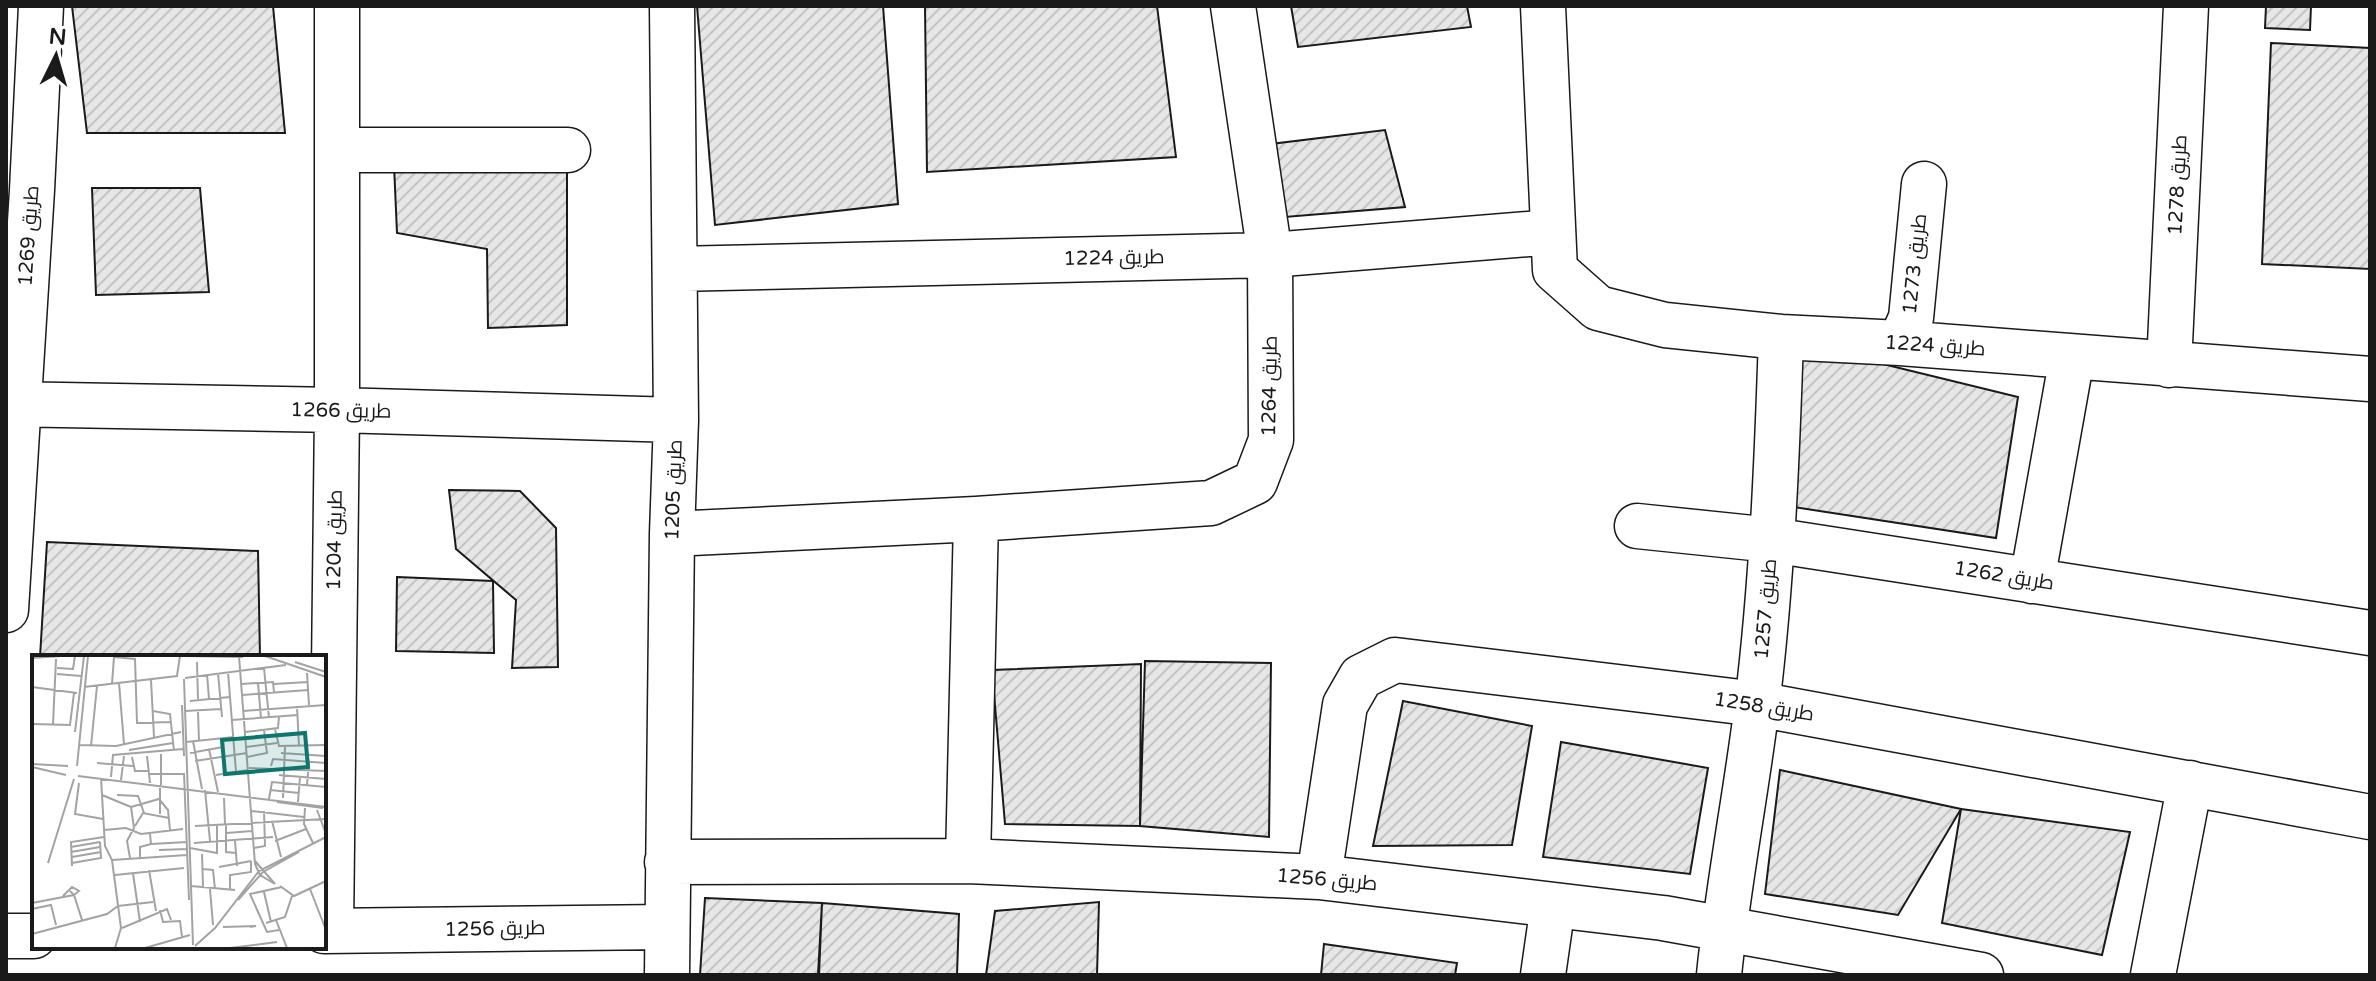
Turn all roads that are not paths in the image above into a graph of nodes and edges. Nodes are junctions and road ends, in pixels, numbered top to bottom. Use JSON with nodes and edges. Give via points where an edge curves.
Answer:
{"nodes":[{"id":1,"x":41,"y":6,"type":"edge"},
{"id":2,"x":337,"y":6,"type":"edge"},
{"id":3,"x":672,"y":6,"type":"edge"},
{"id":4,"x":1233,"y":6,"type":"edge"},
{"id":5,"x":1543,"y":6,"type":"edge"},
{"id":6,"x":2186,"y":6,"type":"edge"},
{"id":7,"x":337,"y":150,"type":"junction"},
{"id":8,"x":568,"y":150,"type":"dead end"},
{"id":9,"x":1924,"y":184,"type":"dead end"},
{"id":10,"x":19,"y":191,"type":"edge"},
{"id":11,"x":1553,"y":232,"type":"junction"},
{"id":12,"x":1270,"y":255,"type":"junction"},
{"id":13,"x":675,"y":269,"type":"junction"},
{"id":14,"x":1781,"y":337,"type":"junction"},
{"id":15,"x":1900,"y":343,"type":"junction"},
{"id":16,"x":2072,"y":357,"type":"junction"},
{"id":17,"x":2169,"y":365,"type":"junction"},
{"id":18,"x":2370,"y":379,"type":"edge"},
{"id":19,"x":12,"y":403,"type":"edge"},
{"id":20,"x":337,"y":410,"type":"junction"},
{"id":21,"x":676,"y":420,"type":"junction"},
{"id":22,"x":976,"y":519,"type":"junction"},
{"id":23,"x":1637,"y":526,"type":"dead end"},
{"id":24,"x":672,"y":534,"type":"junction"},
{"id":25,"x":1772,"y":540,"type":"junction"},
{"id":26,"x":2032,"y":581,"type":"junction"},
{"id":27,"x":6,"y":610,"type":"edge"},
{"id":28,"x":2370,"y":633,"type":"edge"},
{"id":29,"x":1757,"y":704,"type":"junction"},
{"id":30,"x":2190,"y":783,"type":"junction"},
{"id":31,"x":2370,"y":817,"type":"edge"},
{"id":32,"x":968,"y":861,"type":"junction"},
{"id":33,"x":667,"y":862,"type":"junction"},
{"id":34,"x":1319,"y":877,"type":"junction"},
{"id":35,"x":1553,"y":905,"type":"junction"},
{"id":36,"x":667,"y":927,"type":"junction"},
{"id":37,"x":1724,"y":928,"type":"junction"},
{"id":38,"x":328,"y":931,"type":"edge"},
{"id":39,"x":6,"y":936,"type":"edge"},
{"id":40,"x":32,"y":936,"type":"edge"},
{"id":41,"x":667,"y":975,"type":"edge"},
{"id":42,"x":1543,"y":975,"type":"edge"},
{"id":43,"x":1719,"y":975,"type":"edge"},
{"id":44,"x":1981,"y":975,"type":"edge"},
{"id":45,"x":2153,"y":975,"type":"edge"}],
"edges":[{"from":1,"to":10,"type":"street","name":"طريق 1269"},
{"from":2,"to":7,"type":"street","name":"طريق 1204"},
{"from":3,"to":13,"type":"street","name":"طريق 1205"},
{"from":4,"to":12,"type":"street","name":"طريق 1264"},
{"from":5,"to":11,"type":"street","name":"طريق 1224"},
{"from":6,"to":17,"type":"street","name":"طريق 1278"},
{"from":7,"to":8,"type":"street"},
{"from":7,"to":20,"type":"street","name":"طريق 1204"},
{"from":9,"to":15,"type":"street","name":"طريق 1273","via":[[1911,318]]},
{"from":10,"to":19,"type":"street","name":"طريق 1269"},
{"from":11,"to":12,"type":"street","name":"طريق 1224"},
{"from":11,"to":14,"type":"street","name":"طريق 1224","via":[[1555,270],[1598,308],[1665,325]]},
{"from":12,"to":13,"type":"street","name":"طريق 1224"},
{"from":12,"to":22,"type":"street","name":"طريق 1264","via":[[1271,440],[1255,482],[1211,503]]},
{"from":13,"to":21,"type":"street","name":"طريق 1205"},
{"from":14,"to":15,"type":"street","name":"طريق 1224"},
{"from":14,"to":25,"type":"street","name":"طريق 1257"},
{"from":15,"to":16,"type":"street","name":"طريق 1224"},
{"from":16,"to":17,"type":"street","name":"طريق 1224"},
{"from":16,"to":26,"type":"street"},
{"from":17,"to":18,"type":"street","name":"طريق 1224"},
{"from":19,"to":20,"type":"street","name":"طريق 1266"},
{"from":19,"to":27,"type":"street","name":"طريق 1269"},
{"from":20,"to":21,"type":"street","name":"طريق 1266"},
{"from":20,"to":38,"type":"street","name":"طريق 1204"},
{"from":21,"to":24,"type":"street","name":"طريق 1205"},
{"from":22,"to":24,"type":"street","name":"طريق 1264"},
{"from":22,"to":32,"type":"street"},
{"from":23,"to":25,"type":"street","name":"طريق 1262"},
{"from":24,"to":33,"type":"street","name":"طريق 1205"},
{"from":25,"to":26,"type":"street","name":"طريق 1262"},
{"from":25,"to":29,"type":"street","name":"طريق 1257"},
{"from":26,"to":28,"type":"street","name":"طريق 1262"},
{"from":29,"to":30,"type":"street","name":"طريق 1258"},
{"from":29,"to":34,"type":"street","name":"طريق 1258","via":[[1395,660],[1361,677],[1345,705]]},
{"from":29,"to":37,"type":"street","name":"طريق 1257"},
{"from":30,"to":31,"type":"street","name":"طريق 1258"},
{"from":30,"to":45,"type":"street"},
{"from":32,"to":33,"type":"street","name":"طريق 1256"},
{"from":32,"to":34,"type":"street","name":"طريق 1256"},
{"from":33,"to":36,"type":"street","name":"طريق 1205"},
{"from":34,"to":35,"type":"street","name":"طريق 1256"},
{"from":35,"to":37,"type":"street","name":"طريق 1256"},
{"from":35,"to":42,"type":"street"},
{"from":36,"to":38,"type":"street","name":"طريق 1256"},
{"from":36,"to":41,"type":"street","name":"طريق 1205"},
{"from":37,"to":43,"type":"street","name":"طريق 1257"},
{"from":37,"to":44,"type":"street","name":"طريق 1256"},
{"from":39,"to":40,"type":"street"}]}
